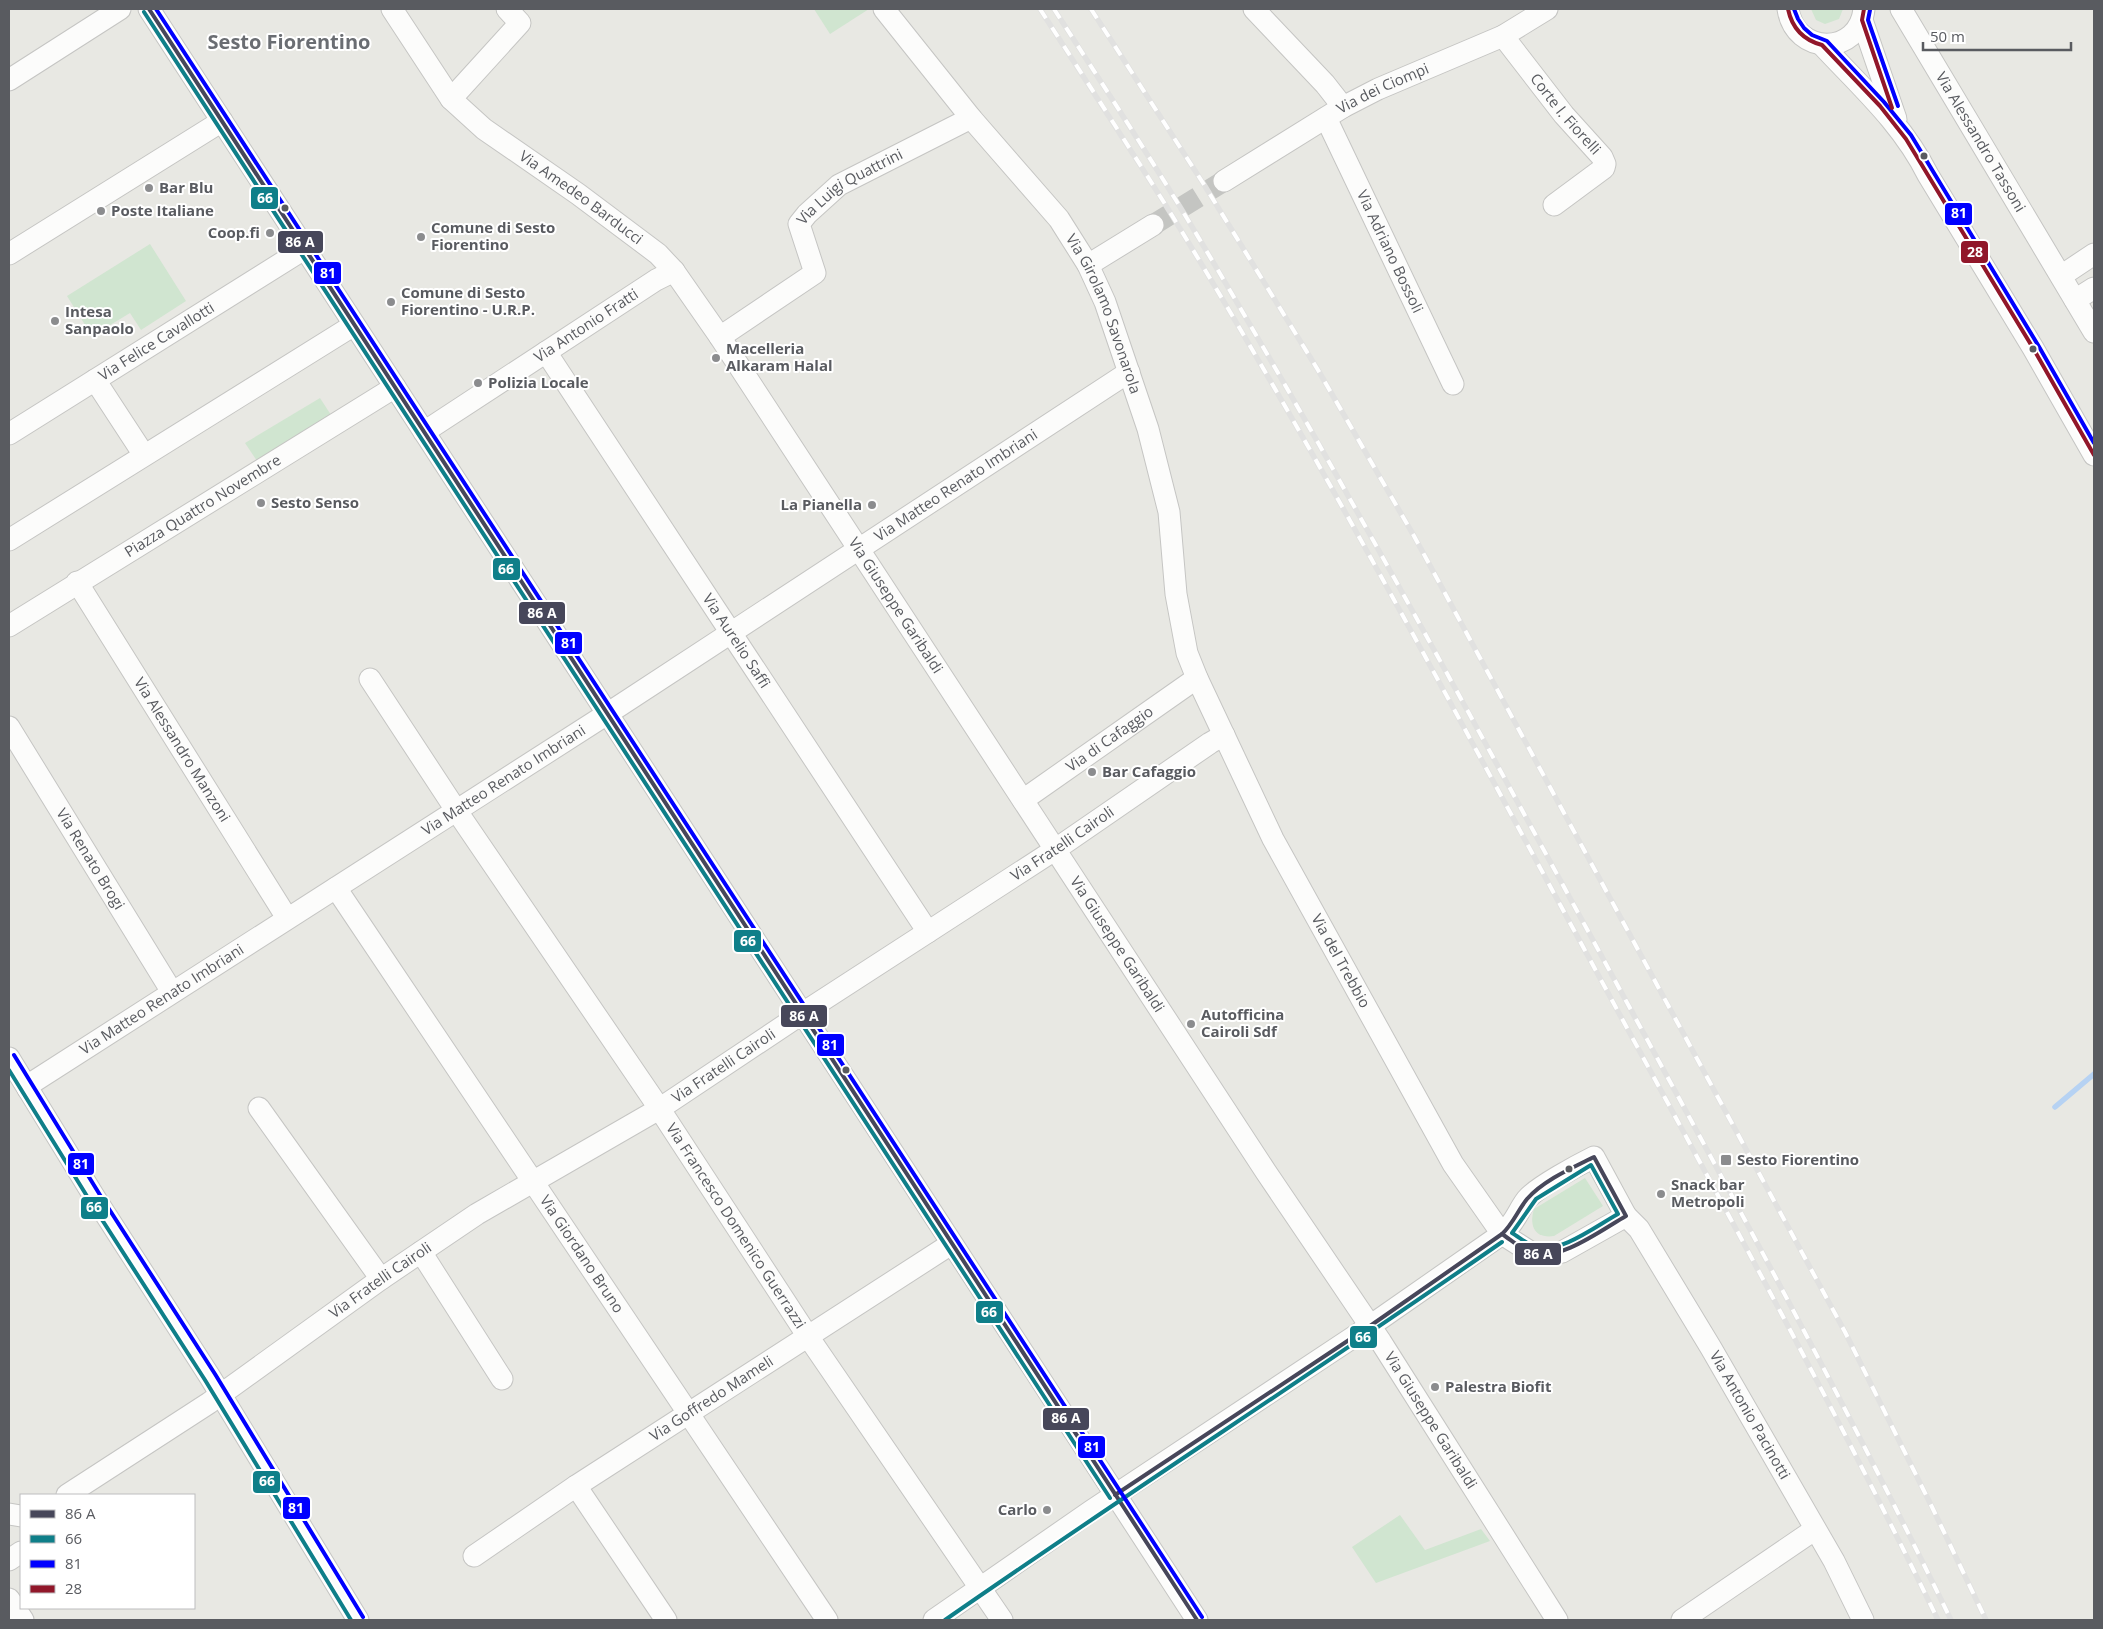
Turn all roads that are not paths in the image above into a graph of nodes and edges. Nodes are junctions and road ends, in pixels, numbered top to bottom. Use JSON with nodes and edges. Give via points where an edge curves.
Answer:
{"nodes":[{"id":1,"x":120,"y":9,"type":"edge"},
{"id":2,"x":149,"y":9,"type":"edge"},
{"id":3,"x":392,"y":9,"type":"edge"},
{"id":4,"x":507,"y":9,"type":"edge"},
{"id":5,"x":884,"y":9,"type":"edge"},
{"id":6,"x":1254,"y":9,"type":"edge"},
{"id":7,"x":1547,"y":9,"type":"edge"},
{"id":8,"x":1788,"y":9,"type":"edge"},
{"id":9,"x":1901,"y":9,"type":"edge"},
{"id":10,"x":1863,"y":14,"type":"edge"},
{"id":11,"x":1503,"y":36,"type":"junction"},
{"id":12,"x":1822,"y":45,"type":"junction"},
{"id":13,"x":9,"y":80,"type":"edge"},
{"id":14,"x":451,"y":99,"type":"junction"},
{"id":15,"x":1334,"y":112,"type":"junction"},
{"id":16,"x":971,"y":118,"type":"junction"},
{"id":17,"x":222,"y":121,"type":"junction"},
{"id":18,"x":1899,"y":126,"type":"junction"},
{"id":19,"x":1224,"y":181,"type":"tunnel mouth"},
{"id":20,"x":1554,"y":205,"type":"dead end"},
{"id":21,"x":1153,"y":225,"type":"tunnel mouth"},
{"id":22,"x":304,"y":249,"type":"junction"},
{"id":23,"x":9,"y":254,"type":"edge"},
{"id":24,"x":2094,"y":254,"type":"edge"},
{"id":25,"x":1088,"y":265,"type":"junction"},
{"id":26,"x":674,"y":271,"type":"junction"},
{"id":27,"x":2061,"y":276,"type":"junction"},
{"id":28,"x":2094,"y":288,"type":"edge"},
{"id":29,"x":2075,"y":300,"type":"junction"},
{"id":30,"x":354,"y":325,"type":"junction"},
{"id":31,"x":2094,"y":332,"type":"edge"},
{"id":32,"x":720,"y":337,"type":"junction"},
{"id":33,"x":546,"y":352,"type":"junction"},
{"id":34,"x":1129,"y":372,"type":"junction"},
{"id":35,"x":95,"y":380,"type":"junction"},
{"id":36,"x":1453,"y":384,"type":"dead end"},
{"id":37,"x":395,"y":387,"type":"junction"},
{"id":38,"x":424,"y":432,"type":"junction"},
{"id":39,"x":9,"y":434,"type":"edge"},
{"id":40,"x":144,"y":455,"type":"junction"},
{"id":41,"x":2094,"y":455,"type":"edge"},
{"id":42,"x":9,"y":540,"type":"edge"},
{"id":43,"x":858,"y":549,"type":"junction"},
{"id":44,"x":77,"y":582,"type":"junction"},
{"id":45,"x":9,"y":626,"type":"edge"},
{"id":46,"x":730,"y":632,"type":"junction"},
{"id":47,"x":1197,"y":678,"type":"junction"},
{"id":48,"x":370,"y":679,"type":"dead end"},
{"id":49,"x":607,"y":714,"type":"junction"},
{"id":50,"x":9,"y":727,"type":"edge"},
{"id":51,"x":1224,"y":735,"type":"junction"},
{"id":52,"x":1023,"y":800,"type":"junction"},
{"id":53,"x":456,"y":810,"type":"junction"},
{"id":54,"x":1056,"y":849,"type":"junction"},
{"id":55,"x":336,"y":888,"type":"junction"},
{"id":56,"x":287,"y":918,"type":"junction"},
{"id":57,"x":928,"y":932,"type":"junction"},
{"id":58,"x":172,"y":992,"type":"junction"},
{"id":59,"x":803,"y":1013,"type":"junction"},
{"id":60,"x":9,"y":1058,"type":"edge"},
{"id":61,"x":28,"y":1089,"type":"junction"},
{"id":62,"x":258,"y":1108,"type":"dead end"},
{"id":63,"x":659,"y":1109,"type":"junction"},
{"id":64,"x":532,"y":1182,"type":"junction"},
{"id":65,"x":1626,"y":1216,"type":"junction"},
{"id":66,"x":1502,"y":1234,"type":"junction"},
{"id":67,"x":951,"y":1244,"type":"junction"},
{"id":68,"x":421,"y":1252,"type":"junction"},
{"id":69,"x":381,"y":1279,"type":"junction"},
{"id":70,"x":1370,"y":1326,"type":"junction"},
{"id":71,"x":808,"y":1335,"type":"junction"},
{"id":72,"x":502,"y":1379,"type":"dead end"},
{"id":73,"x":221,"y":1395,"type":"junction"},
{"id":74,"x":689,"y":1414,"type":"junction"},
{"id":75,"x":576,"y":1486,"type":"junction"},
{"id":76,"x":69,"y":1494,"type":"edge"},
{"id":77,"x":1115,"y":1495,"type":"junction"},
{"id":78,"x":1814,"y":1530,"type":"junction"},
{"id":79,"x":20,"y":1553,"type":"edge"},
{"id":80,"x":474,"y":1556,"type":"dead end"},
{"id":81,"x":9,"y":1560,"type":"edge"},
{"id":82,"x":981,"y":1588,"type":"junction"},
{"id":83,"x":358,"y":1620,"type":"edge"},
{"id":84,"x":666,"y":1620,"type":"edge"},
{"id":85,"x":827,"y":1620,"type":"edge"},
{"id":86,"x":934,"y":1620,"type":"edge"},
{"id":87,"x":1002,"y":1620,"type":"edge"},
{"id":88,"x":1197,"y":1620,"type":"edge"},
{"id":89,"x":1557,"y":1620,"type":"edge"},
{"id":90,"x":1682,"y":1620,"type":"edge"},
{"id":91,"x":1863,"y":1620,"type":"edge"}],
"edges":[{"from":1,"to":13,"type":"street"},
{"from":2,"to":17,"type":"street"},
{"from":3,"to":14,"type":"street","name":"Via Amedeo Barducci"},
{"from":4,"to":14,"type":"street","via":[[520,23]]},
{"from":5,"to":16,"type":"street","name":"Via Girolamo Savonarola"},
{"from":6,"to":15,"type":"street","name":"Via Adriano Bossoli","via":[[1325,84]]},
{"from":7,"to":11,"type":"street","name":"Via dei Ciompi"},
{"from":8,"to":12,"type":"street","via":[[1798,33]]},
{"from":9,"to":27,"type":"street","name":"Via Alessandro Tassoni"},
{"from":10,"to":12,"type":"street","via":[[1858,29],[1843,41]]},
{"from":10,"to":18,"type":"street"},
{"from":11,"to":15,"type":"street","name":"Via dei Ciompi","via":[[1378,88]]},
{"from":11,"to":20,"type":"street","name":"Corte l. Fiorelli","via":[[1605,164]]},
{"from":12,"to":18,"type":"street"},
{"from":14,"to":26,"type":"street","name":"Via Amedeo Barducci","via":[[484,129],[658,254]]},
{"from":15,"to":19,"type":"street","name":"Via dei Ciompi"},
{"from":15,"to":36,"type":"street","name":"Via Adriano Bossoli"},
{"from":16,"to":25,"type":"street","name":"Via Girolamo Savonarola","via":[[1059,219]]},
{"from":16,"to":32,"type":"street","name":"Via Luigi Quattrini","via":[[839,185],[799,224],[815,273]]},
{"from":17,"to":22,"type":"street"},
{"from":17,"to":23,"type":"street"},
{"from":18,"to":41,"type":"street","via":[[2034,348]]},
{"from":21,"to":25,"type":"street"},
{"from":22,"to":30,"type":"street"},
{"from":22,"to":35,"type":"street","name":"Via Felice Cavallotti"},
{"from":24,"to":27,"type":"street"},
{"from":25,"to":34,"type":"street","name":"Via Girolamo Savonarola","via":[[1105,302]]},
{"from":26,"to":32,"type":"street","name":"Via Giuseppe Garibaldi"},
{"from":26,"to":33,"type":"street","name":"Via Antonio Fratti"},
{"from":27,"to":29,"type":"street","name":"Via Alessandro Tassoni"},
{"from":28,"to":29,"type":"street"},
{"from":29,"to":31,"type":"street","name":"Via Alessandro Tassoni"},
{"from":30,"to":37,"type":"street"},
{"from":30,"to":40,"type":"street"},
{"from":32,"to":43,"type":"street","name":"Via Giuseppe Garibaldi"},
{"from":33,"to":38,"type":"street","name":"Via Antonio Fratti"},
{"from":33,"to":46,"type":"street","name":"Via Aurelio Saffi"},
{"from":34,"to":43,"type":"street","name":"Via Matteo Renato Imbriani"},
{"from":34,"to":47,"type":"street","name":"Via Girolamo Savonarola","via":[[1148,429],[1169,512],[1176,594],[1187,653]]},
{"from":35,"to":39,"type":"street","name":"Via Felice Cavallotti"},
{"from":35,"to":40,"type":"street"},
{"from":37,"to":38,"type":"street"},
{"from":37,"to":44,"type":"street","name":"Piazza Quattro Novembre"},
{"from":38,"to":49,"type":"street"},
{"from":40,"to":42,"type":"street"},
{"from":43,"to":46,"type":"street","name":"Via Matteo Renato Imbriani"},
{"from":43,"to":52,"type":"street","name":"Via Giuseppe Garibaldi"},
{"from":44,"to":45,"type":"street","name":"Piazza Quattro Novembre"},
{"from":44,"to":56,"type":"street","name":"Via Alessandro Manzoni"},
{"from":46,"to":49,"type":"street","name":"Via Matteo Renato Imbriani"},
{"from":46,"to":57,"type":"street","name":"Via Aurelio Saffi"},
{"from":47,"to":51,"type":"street","name":"Via del Trebbio"},
{"from":47,"to":52,"type":"street","name":"Via di Cafaggio"},
{"from":48,"to":53,"type":"street","name":"Via Francesco Domenico Guerrazzi"},
{"from":49,"to":53,"type":"street","name":"Via Matteo Renato Imbriani"},
{"from":49,"to":59,"type":"street"},
{"from":50,"to":58,"type":"street","name":"Via Renato Brogi"},
{"from":51,"to":54,"type":"street","name":"Via Fratelli Cairoli"},
{"from":51,"to":66,"type":"street","name":"Via del Trebbio","via":[[1273,839],[1419,1104],[1453,1164]]},
{"from":52,"to":54,"type":"street","name":"Via Giuseppe Garibaldi"},
{"from":53,"to":55,"type":"street","name":"Via Matteo Renato Imbriani"},
{"from":53,"to":63,"type":"street","name":"Via Francesco Domenico Guerrazzi"},
{"from":54,"to":57,"type":"street","name":"Via Fratelli Cairoli"},
{"from":54,"to":70,"type":"street","name":"Via Giuseppe Garibaldi"},
{"from":55,"to":56,"type":"street","name":"Via Matteo Renato Imbriani"},
{"from":55,"to":64,"type":"street","name":"Via Giordano Bruno"},
{"from":56,"to":58,"type":"street","name":"Via Matteo Renato Imbriani"},
{"from":57,"to":59,"type":"street","name":"Via Fratelli Cairoli"},
{"from":58,"to":61,"type":"street","name":"Via Matteo Renato Imbriani","via":[[30,1084]]},
{"from":59,"to":63,"type":"street","name":"Via Fratelli Cairoli"},
{"from":59,"to":67,"type":"street"},
{"from":60,"to":61,"type":"street"},
{"from":61,"to":73,"type":"street"},
{"from":62,"to":69,"type":"street"},
{"from":63,"to":64,"type":"street","name":"Via Fratelli Cairoli"},
{"from":63,"to":71,"type":"street","name":"Via Francesco Domenico Guerrazzi"},
{"from":64,"to":68,"type":"street","name":"Via Fratelli Cairoli"},
{"from":64,"to":74,"type":"street","name":"Via Giordano Bruno"},
{"from":65,"to":66,"type":"street","via":[[1562,1252],[1548,1255],[1532,1253]]},
{"from":65,"to":66,"type":"street","name":"Via Antonio Pacinotti","via":[[1594,1157],[1568,1170],[1528,1198],[1516,1220]]},
{"from":65,"to":78,"type":"street","name":"Via Antonio Pacinotti","via":[[1639,1229],[1670,1278]]},
{"from":66,"to":70,"type":"street"},
{"from":67,"to":71,"type":"street","name":"Via Goffredo Mameli"},
{"from":67,"to":77,"type":"street"},
{"from":68,"to":69,"type":"street","name":"Via Fratelli Cairoli"},
{"from":68,"to":72,"type":"street"},
{"from":69,"to":73,"type":"street","name":"Via Fratelli Cairoli"},
{"from":70,"to":77,"type":"street"},
{"from":70,"to":89,"type":"street","name":"Via Giuseppe Garibaldi"},
{"from":71,"to":74,"type":"street","name":"Via Goffredo Mameli"},
{"from":71,"to":82,"type":"street","name":"Via Francesco Domenico Guerrazzi"},
{"from":73,"to":76,"type":"street","name":"Via Fratelli Cairoli"},
{"from":73,"to":83,"type":"street"},
{"from":74,"to":75,"type":"street","name":"Via Goffredo Mameli"},
{"from":74,"to":85,"type":"street","name":"Via Giordano Bruno"},
{"from":75,"to":80,"type":"street","name":"Via Goffredo Mameli"},
{"from":75,"to":84,"type":"street"},
{"from":77,"to":82,"type":"street"},
{"from":77,"to":88,"type":"street"},
{"from":78,"to":90,"type":"street"},
{"from":78,"to":91,"type":"street","name":"Via Antonio Pacinotti","via":[[1834,1561]]},
{"from":79,"to":81,"type":"street"},
{"from":82,"to":86,"type":"street"},
{"from":82,"to":87,"type":"street","name":"Via Francesco Domenico Guerrazzi"}]}
